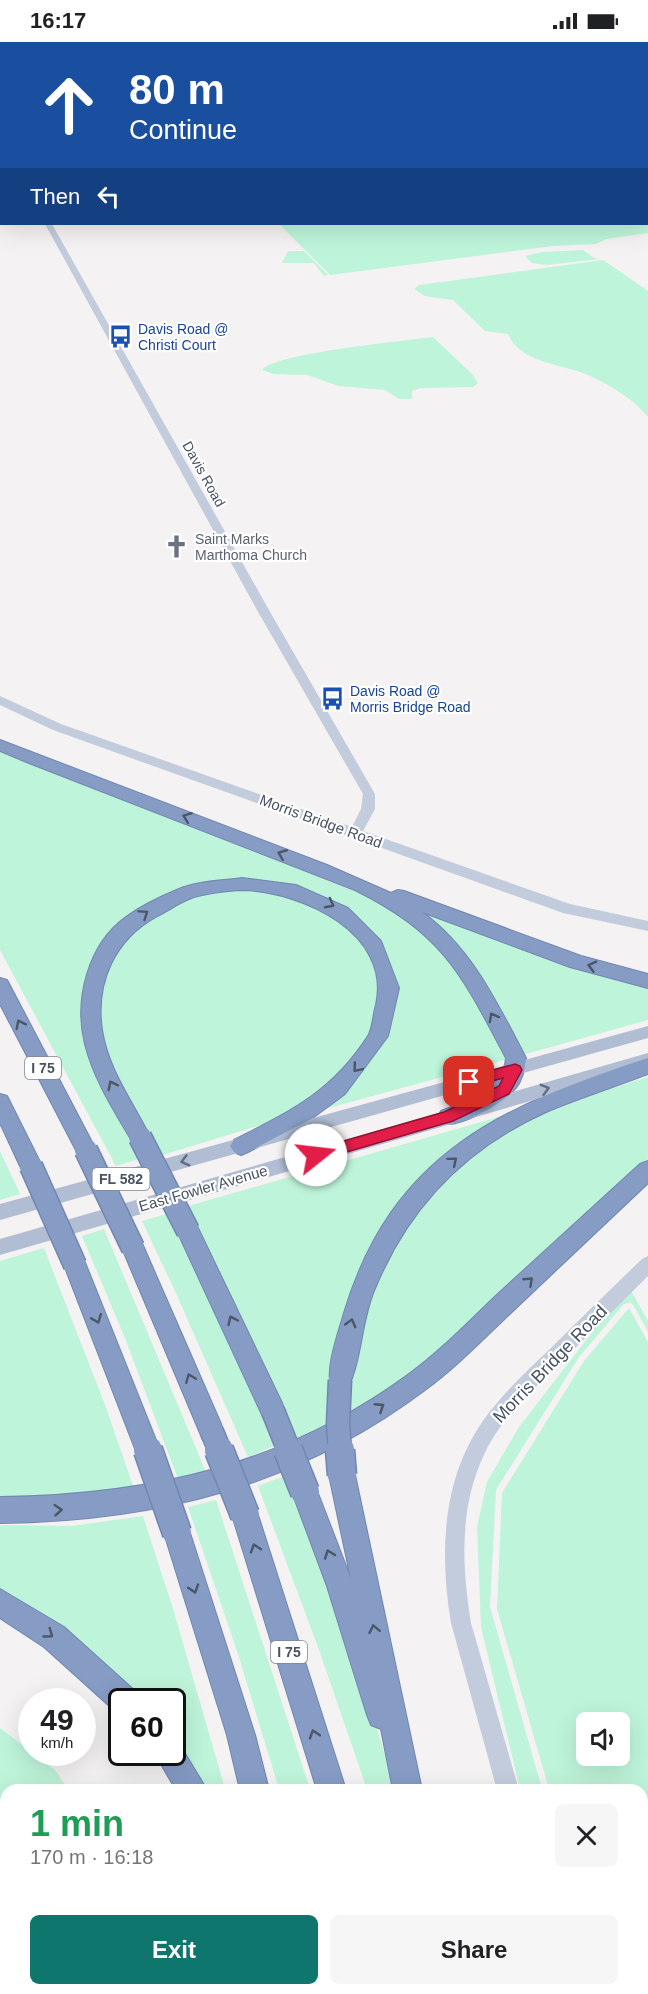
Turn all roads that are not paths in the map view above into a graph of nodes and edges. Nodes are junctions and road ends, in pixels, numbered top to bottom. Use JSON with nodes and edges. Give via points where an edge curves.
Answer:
{"nodes":[{"id":1,"x":49,"y":225,"type":"edge"},
{"id":2,"x":0,"y":700,"type":"edge"},
{"id":3,"x":0,"y":746,"type":"edge"},
{"id":4,"x":355,"y":833,"type":"junction"},
{"id":5,"x":322,"y":870,"type":"junction"},
{"id":6,"x":648,"y":926,"type":"edge"},
{"id":7,"x":648,"y":981,"type":"edge"},
{"id":8,"x":0,"y":985,"type":"edge"},
{"id":9,"x":648,"y":1032,"type":"edge"},
{"id":10,"x":648,"y":1060,"type":"edge"},
{"id":11,"x":648,"y":1065,"type":"edge"},
{"id":12,"x":515,"y":1070,"type":"junction"},
{"id":13,"x":0,"y":1102,"type":"edge"},
{"id":14,"x":0,"y":1114,"type":"edge"},
{"id":15,"x":448,"y":1117,"type":"junction"},
{"id":16,"x":241,"y":1146,"type":"junction"},
{"id":17,"x":29,"y":1162,"type":"junction"},
{"id":18,"x":648,"y":1170,"type":"edge"},
{"id":19,"x":0,"y":1212,"type":"edge"},
{"id":20,"x":0,"y":1247,"type":"edge"},
{"id":21,"x":648,"y":1264,"type":"edge"},
{"id":22,"x":0,"y":1510,"type":"edge"},
{"id":23,"x":0,"y":1602,"type":"edge"},
{"id":24,"x":111,"y":1688,"type":"edge"},
{"id":25,"x":177,"y":1766,"type":"edge"},
{"id":26,"x":189,"y":1784,"type":"edge"},
{"id":27,"x":253,"y":1784,"type":"edge"},
{"id":28,"x":330,"y":1784,"type":"edge"},
{"id":29,"x":404,"y":1784,"type":"edge"},
{"id":30,"x":405,"y":1784,"type":"edge"},
{"id":31,"x":506,"y":1784,"type":"edge"}],
"edges":[{"from":1,"to":4,"type":"street","name":"Davis Road","via":[[369,794],[368,809]]},
{"from":2,"to":4,"type":"street","name":"Morris Bridge Road","via":[[57,727]]},
{"from":5,"to":3,"type":"highway","one_way":true},
{"from":4,"to":6,"type":"street","name":"Morris Bridge Road","via":[[568,909]]},
{"from":7,"to":5,"type":"highway","one_way":true,"via":[[577,962]]},
{"from":12,"to":5,"type":"highway","one_way":true,"via":[[516,1058],[480,994],[435,932],[399,905]]},
{"from":28,"to":8,"type":"highway","number":"I 75","one_way":true,"bridge":true,"via":[[245,1515],[212,1432],[133,1248]]},
{"from":9,"to":12,"type":"main road","name":"East Fowler Avenue","number":"FL 582"},
{"from":15,"to":10,"type":"main road","name":"East Fowler Avenue","number":"FL 582","one_way":true},
{"from":30,"to":11,"type":"highway","one_way":true,"bridge":true,"via":[[342,1475],[338,1424],[346,1342],[367,1275],[386,1238],[428,1183],[470,1147],[506,1123]]},
{"from":12,"to":15,"type":"highway","via":[[504,1090]]},
{"from":12,"to":16,"type":"main road","name":"East Fowler Avenue","number":"FL 582"},
{"from":13,"to":17,"type":"highway"},
{"from":14,"to":17,"type":"highway"},
{"from":15,"to":20,"type":"main road","name":"East Fowler Avenue","number":"FL 582"},
{"from":16,"to":19,"type":"main road","name":"East Fowler Avenue","number":"FL 582","one_way":true},
{"from":29,"to":16,"type":"highway","one_way":true,"bridge":true,"via":[[340,1586],[273,1411],[188,1231],[99,1058],[92,1031],[92,993],[102,957],[130,924],[165,901],[212,886],[260,884],[308,894],[349,916],[380,955],[388,998],[373,1045],[344,1082],[305,1113]]},
{"from":17,"to":27,"type":"highway","one_way":true,"bridge":true,"via":[[75,1265],[148,1450]]},
{"from":22,"to":18,"type":"highway","one_way":true,"via":[[91,1507],[153,1498],[254,1471],[328,1437],[377,1409],[434,1368]]},
{"from":21,"to":31,"type":"street","name":"Morris Bridge Road","via":[[501,1410],[477,1449],[461,1497],[455,1534],[456,1598]]},
{"from":23,"to":24,"type":"highway","one_way":true,"via":[[68,1648]]},
{"from":25,"to":26,"type":"highway"}]}
